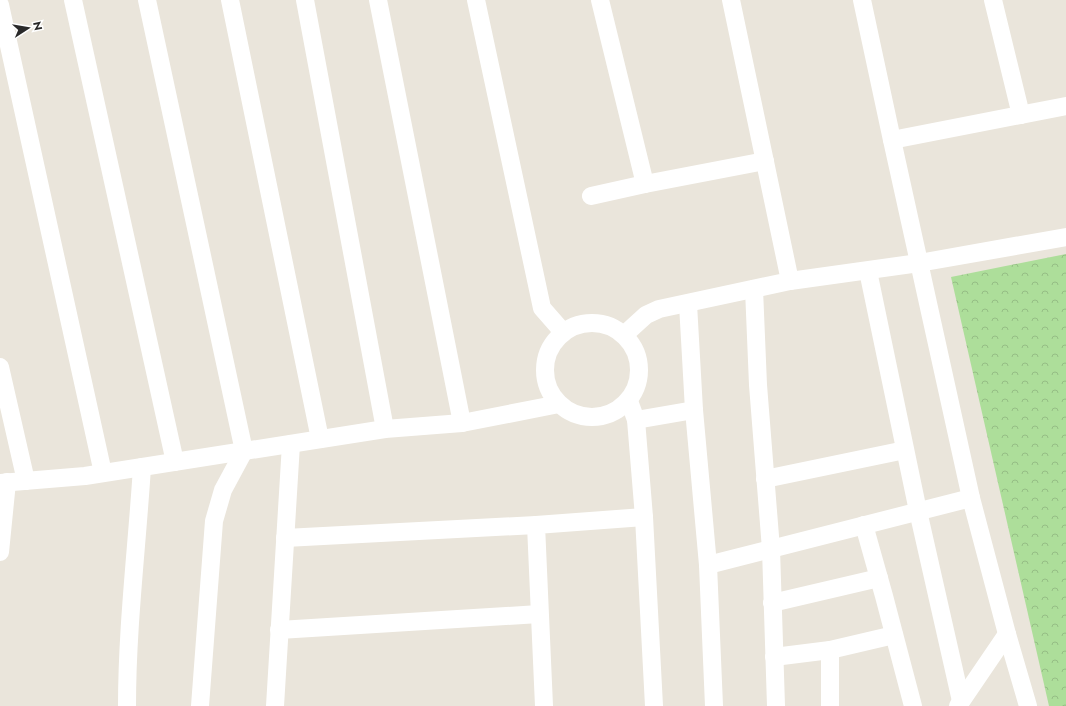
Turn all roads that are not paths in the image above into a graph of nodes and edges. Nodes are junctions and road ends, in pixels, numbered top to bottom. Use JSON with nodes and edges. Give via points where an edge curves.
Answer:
{"nodes":[{"id":1,"x":73,"y":0,"type":"edge"},
{"id":2,"x":147,"y":0,"type":"edge"},
{"id":3,"x":230,"y":0,"type":"edge"},
{"id":4,"x":305,"y":0,"type":"edge"},
{"id":5,"x":378,"y":0,"type":"edge"},
{"id":6,"x":476,"y":0,"type":"edge"},
{"id":7,"x":600,"y":0,"type":"edge"},
{"id":8,"x":731,"y":0,"type":"edge"},
{"id":9,"x":862,"y":0,"type":"edge"},
{"id":10,"x":993,"y":0,"type":"edge"},
{"id":11,"x":0,"y":5,"type":"edge"},
{"id":12,"x":1066,"y":106,"type":"edge"},
{"id":13,"x":1021,"y":115,"type":"junction"},
{"id":14,"x":892,"y":140,"type":"junction"},
{"id":15,"x":765,"y":161,"type":"junction"},
{"id":16,"x":645,"y":184,"type":"junction"},
{"id":17,"x":591,"y":196,"type":"dead end"},
{"id":18,"x":1066,"y":236,"type":"edge"},
{"id":19,"x":919,"y":263,"type":"junction"},
{"id":20,"x":868,"y":271,"type":"junction"},
{"id":21,"x":790,"y":281,"type":"junction"},
{"id":22,"x":754,"y":289,"type":"junction"},
{"id":23,"x":688,"y":304,"type":"junction"},
{"id":24,"x":563,"y":332,"type":"junction"},
{"id":25,"x":624,"y":335,"type":"junction"},
{"id":26,"x":0,"y":367,"type":"edge"},
{"id":27,"x":628,"y":401,"type":"junction"},
{"id":28,"x":559,"y":404,"type":"junction"},
{"id":29,"x":694,"y":410,"type":"junction"},
{"id":30,"x":636,"y":420,"type":"junction"},
{"id":31,"x":462,"y":423,"type":"junction"},
{"id":32,"x":385,"y":429,"type":"junction"},
{"id":33,"x":320,"y":439,"type":"junction"},
{"id":34,"x":291,"y":444,"type":"junction"},
{"id":35,"x":905,"y":450,"type":"junction"},
{"id":36,"x":244,"y":451,"type":"junction"},
{"id":37,"x":175,"y":462,"type":"junction"},
{"id":38,"x":142,"y":467,"type":"junction"},
{"id":39,"x":103,"y":473,"type":"junction"},
{"id":40,"x":765,"y":480,"type":"junction"},
{"id":41,"x":26,"y":481,"type":"junction"},
{"id":42,"x":4,"y":483,"type":"edge"},
{"id":43,"x":971,"y":498,"type":"junction"},
{"id":44,"x":918,"y":511,"type":"junction"},
{"id":45,"x":644,"y":517,"type":"junction"},
{"id":46,"x":536,"y":525,"type":"junction"},
{"id":47,"x":864,"y":525,"type":"junction"},
{"id":48,"x":285,"y":538,"type":"junction"},
{"id":49,"x":771,"y":549,"type":"junction"},
{"id":50,"x":0,"y":552,"type":"edge"},
{"id":51,"x":708,"y":565,"type":"junction"},
{"id":52,"x":879,"y":578,"type":"junction"},
{"id":53,"x":772,"y":603,"type":"junction"},
{"id":54,"x":539,"y":614,"type":"junction"},
{"id":55,"x":279,"y":630,"type":"junction"},
{"id":56,"x":1007,"y":634,"type":"junction"},
{"id":57,"x":894,"y":635,"type":"junction"},
{"id":58,"x":830,"y":650,"type":"junction"},
{"id":59,"x":774,"y":657,"type":"junction"},
{"id":60,"x":960,"y":704,"type":"edge"},
{"id":61,"x":127,"y":706,"type":"edge"},
{"id":62,"x":200,"y":706,"type":"edge"},
{"id":63,"x":275,"y":706,"type":"edge"},
{"id":64,"x":544,"y":706,"type":"edge"},
{"id":65,"x":654,"y":706,"type":"edge"},
{"id":66,"x":714,"y":706,"type":"edge"},
{"id":67,"x":776,"y":706,"type":"edge"},
{"id":68,"x":830,"y":706,"type":"edge"},
{"id":69,"x":913,"y":706,"type":"edge"},
{"id":70,"x":1028,"y":706,"type":"edge"}],
"edges":[{"from":1,"to":37,"type":"street"},
{"from":2,"to":36,"type":"street"},
{"from":3,"to":33,"type":"street"},
{"from":4,"to":32,"type":"street"},
{"from":5,"to":31,"type":"street"},
{"from":6,"to":24,"type":"street","via":[[542,308]]},
{"from":7,"to":16,"type":"street"},
{"from":8,"to":15,"type":"street"},
{"from":9,"to":14,"type":"street"},
{"from":10,"to":13,"type":"street"},
{"from":11,"to":39,"type":"street"},
{"from":12,"to":13,"type":"street"},
{"from":13,"to":14,"type":"street"},
{"from":14,"to":19,"type":"street"},
{"from":15,"to":16,"type":"street"},
{"from":15,"to":21,"type":"street"},
{"from":16,"to":17,"type":"street"},
{"from":18,"to":19,"type":"street"},
{"from":19,"to":20,"type":"street"},
{"from":19,"to":43,"type":"street"},
{"from":20,"to":21,"type":"street"},
{"from":20,"to":35,"type":"street"},
{"from":21,"to":22,"type":"street"},
{"from":22,"to":23,"type":"street"},
{"from":22,"to":40,"type":"street"},
{"from":23,"to":25,"type":"street","via":[[659,309],[646,315]]},
{"from":23,"to":29,"type":"street"},
{"from":24,"to":25,"type":"street","via":[[583,324],[598,323],[612,327]]},
{"from":24,"to":28,"type":"street","via":[[549,352],[545,367],[547,382]]},
{"from":25,"to":27,"type":"street","via":[[634,348],[639,364],[638,380]]},
{"from":26,"to":41,"type":"street"},
{"from":27,"to":28,"type":"street","via":[[623,407],[609,414],[593,418],[578,415]]},
{"from":27,"to":30,"type":"street"},
{"from":28,"to":31,"type":"street"},
{"from":29,"to":30,"type":"street"},
{"from":29,"to":51,"type":"street"},
{"from":30,"to":45,"type":"street"},
{"from":31,"to":32,"type":"street"},
{"from":32,"to":33,"type":"street"},
{"from":33,"to":34,"type":"street"},
{"from":34,"to":36,"type":"street"},
{"from":34,"to":48,"type":"street"},
{"from":35,"to":40,"type":"street"},
{"from":35,"to":44,"type":"street"},
{"from":36,"to":37,"type":"street"},
{"from":36,"to":62,"type":"street","via":[[223,490],[214,521]]},
{"from":37,"to":38,"type":"street"},
{"from":38,"to":39,"type":"street"},
{"from":38,"to":61,"type":"street","via":[[130,625]]},
{"from":39,"to":41,"type":"street"},
{"from":40,"to":49,"type":"street"},
{"from":41,"to":42,"type":"street"},
{"from":42,"to":50,"type":"street"},
{"from":43,"to":44,"type":"street"},
{"from":43,"to":56,"type":"street"},
{"from":44,"to":47,"type":"street"},
{"from":44,"to":60,"type":"street"},
{"from":45,"to":46,"type":"street"},
{"from":45,"to":65,"type":"street"},
{"from":46,"to":48,"type":"street"},
{"from":46,"to":54,"type":"street"},
{"from":47,"to":49,"type":"street"},
{"from":47,"to":52,"type":"street"},
{"from":48,"to":55,"type":"street"},
{"from":49,"to":51,"type":"street"},
{"from":49,"to":53,"type":"street"},
{"from":51,"to":66,"type":"street"},
{"from":52,"to":53,"type":"street"},
{"from":52,"to":57,"type":"street"},
{"from":53,"to":59,"type":"street"},
{"from":54,"to":55,"type":"street"},
{"from":54,"to":64,"type":"street"},
{"from":55,"to":63,"type":"street"},
{"from":56,"to":60,"type":"street"},
{"from":56,"to":70,"type":"street"},
{"from":57,"to":58,"type":"street"},
{"from":57,"to":69,"type":"street"},
{"from":58,"to":59,"type":"street"},
{"from":58,"to":68,"type":"street"},
{"from":59,"to":67,"type":"street"}]}
